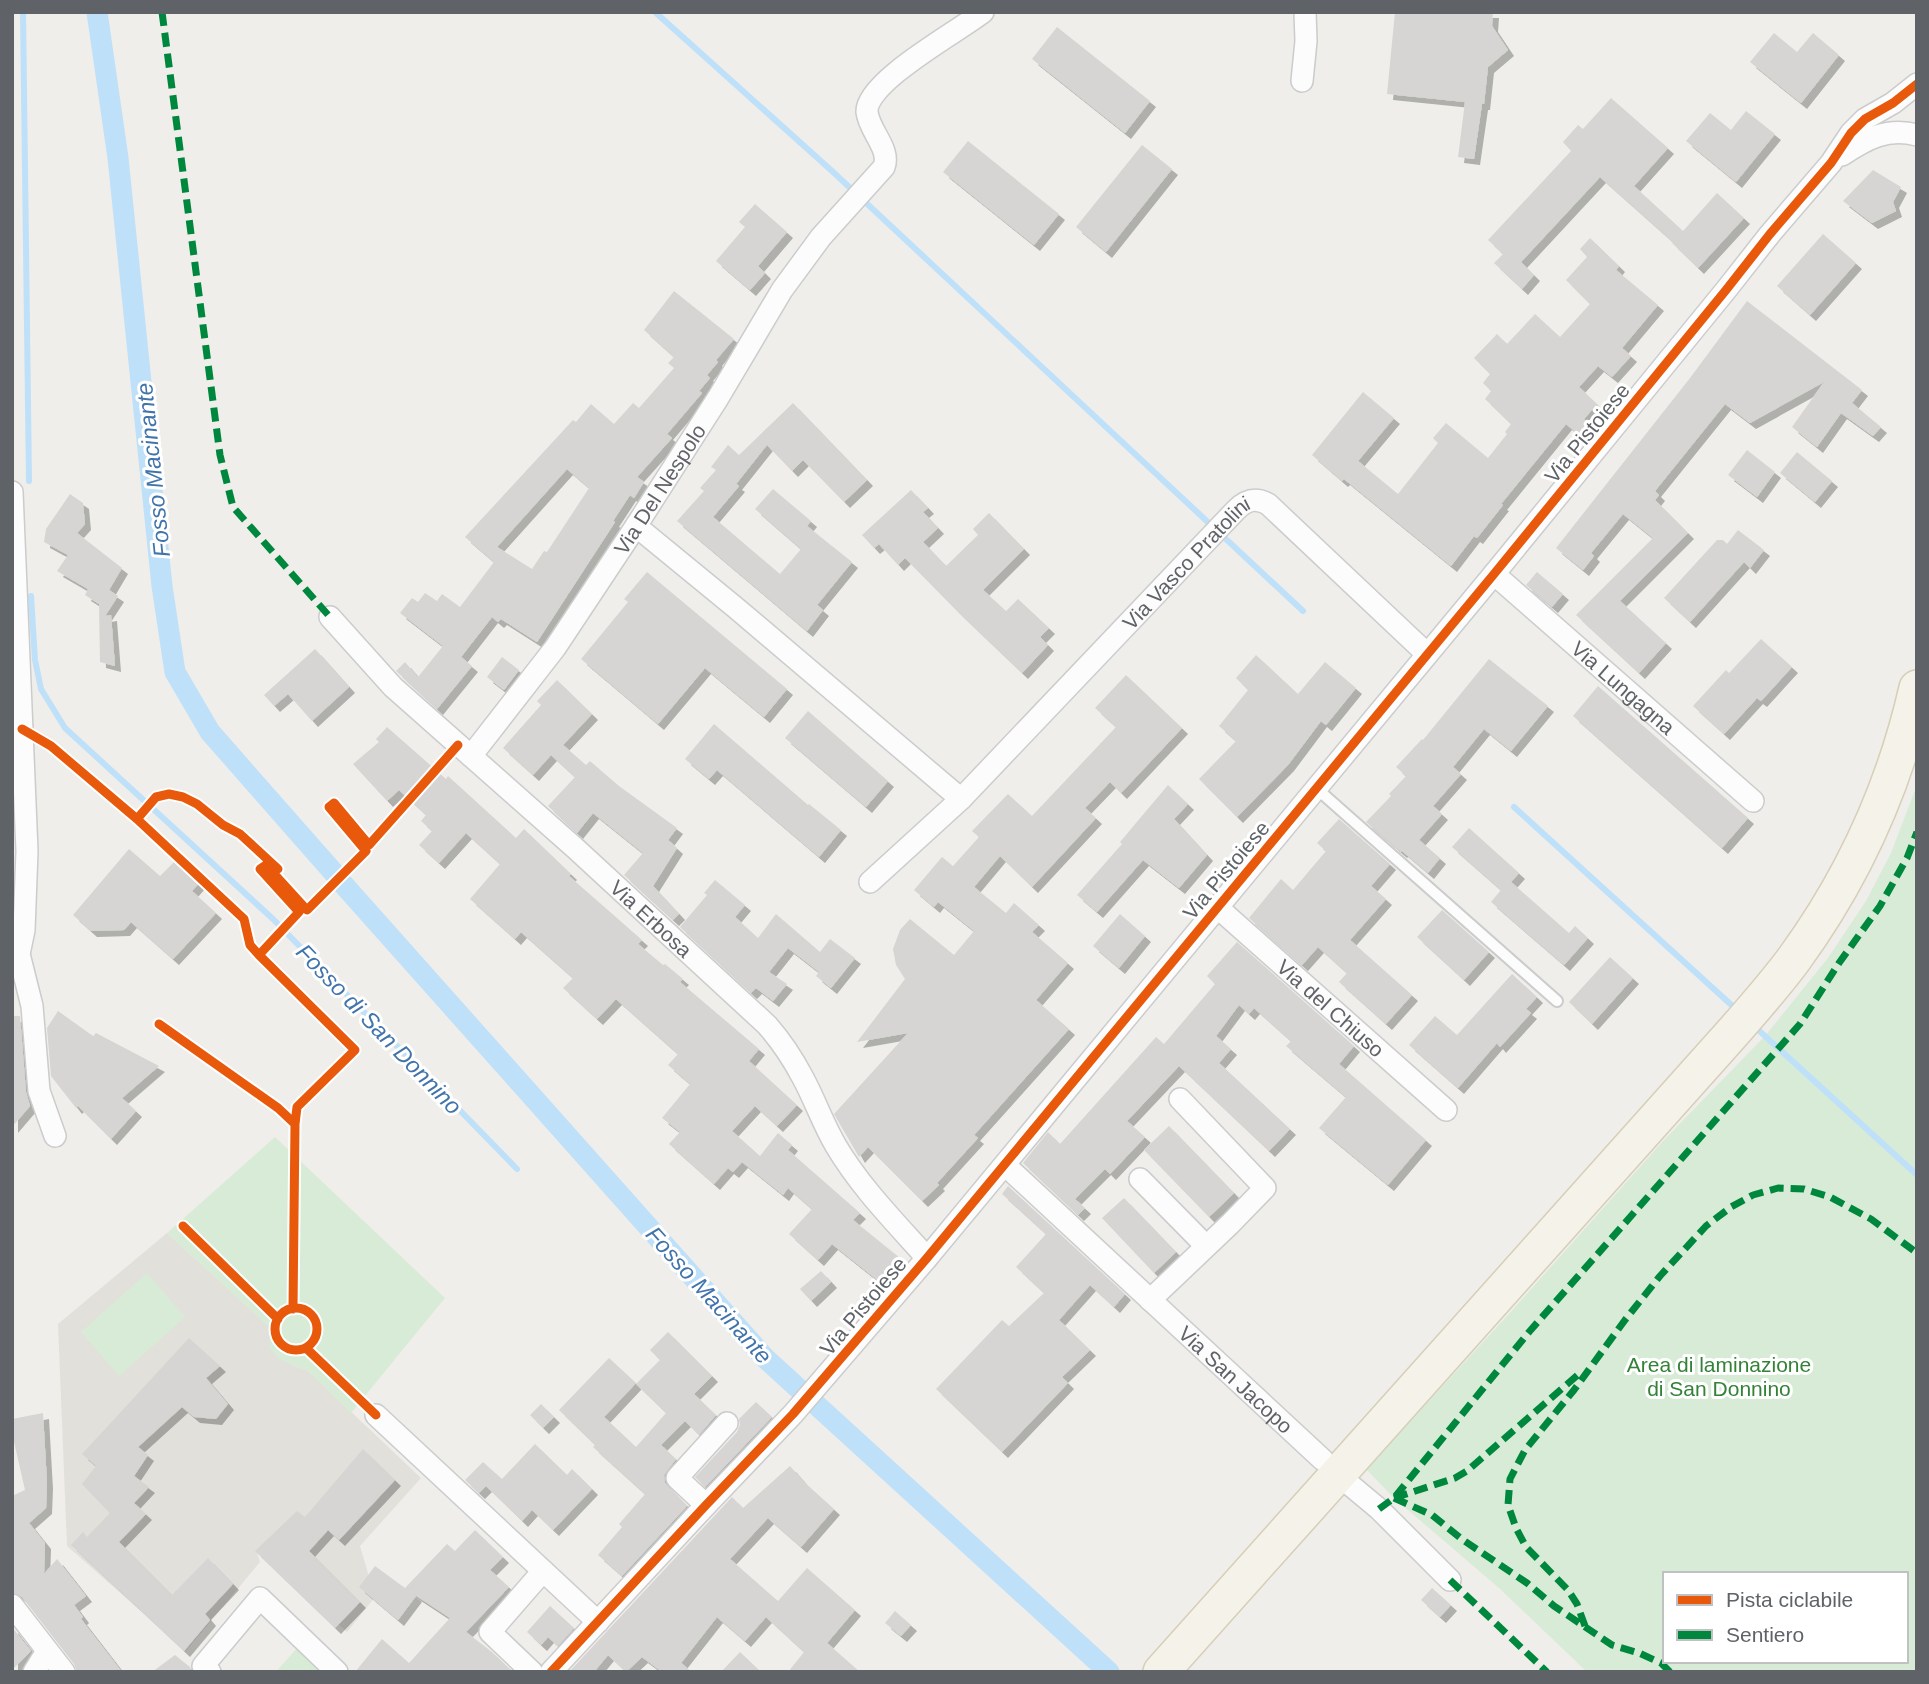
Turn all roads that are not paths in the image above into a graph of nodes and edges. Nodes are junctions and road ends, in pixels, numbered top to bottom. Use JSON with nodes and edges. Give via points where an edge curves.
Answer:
{"nodes":[{"id":1,"x":983,"y":12,"type":"edge"},
{"id":2,"x":1305,"y":12,"type":"edge"},
{"id":3,"x":1302,"y":81,"type":"dead end"},
{"id":4,"x":1917,"y":85,"type":"edge"},
{"id":5,"x":1917,"y":135,"type":"edge"},
{"id":6,"x":1831,"y":163,"type":"junction"},
{"id":7,"x":12,"y":492,"type":"edge"},
{"id":8,"x":636,"y":526,"type":"junction"},
{"id":9,"x":1494,"y":574,"type":"junction"},
{"id":10,"x":330,"y":617,"type":"dead end"},
{"id":11,"x":1427,"y":654,"type":"junction"},
{"id":12,"x":1917,"y":688,"type":"edge"},
{"id":13,"x":471,"y":756,"type":"junction"},
{"id":14,"x":1316,"y":788,"type":"junction"},
{"id":15,"x":961,"y":799,"type":"junction"},
{"id":16,"x":1753,"y":801,"type":"dead end"},
{"id":17,"x":870,"y":882,"type":"dead end"},
{"id":18,"x":1217,"y":907,"type":"junction"},
{"id":19,"x":15,"y":960,"type":"edge"},
{"id":20,"x":1557,"y":1001,"type":"dead end"},
{"id":21,"x":1180,"y":1099,"type":"dead end"},
{"id":22,"x":1446,"y":1110,"type":"dead end"},
{"id":23,"x":55,"y":1136,"type":"dead end"},
{"id":24,"x":1005,"y":1165,"type":"junction"},
{"id":25,"x":1140,"y":1178,"type":"dead end"},
{"id":26,"x":1206,"y":1246,"type":"junction"},
{"id":27,"x":927,"y":1258,"type":"junction"},
{"id":28,"x":1150,"y":1300,"type":"junction"},
{"id":29,"x":376,"y":1415,"type":"dead end"},
{"id":30,"x":727,"y":1423,"type":"dead end"},
{"id":31,"x":1323,"y":1460,"type":"dead end"},
{"id":32,"x":1349,"y":1484,"type":"dead end"},
{"id":33,"x":706,"y":1505,"type":"junction"},
{"id":34,"x":543,"y":1571,"type":"junction"},
{"id":35,"x":1450,"y":1580,"type":"dead end"},
{"id":36,"x":12,"y":1605,"type":"edge"},
{"id":37,"x":598,"y":1622,"type":"junction"},
{"id":38,"x":47,"y":1651,"type":"junction"},
{"id":39,"x":1166,"y":1666,"type":"edge"},
{"id":40,"x":34,"y":1672,"type":"edge"},
{"id":41,"x":64,"y":1672,"type":"edge"},
{"id":42,"x":210,"y":1672,"type":"edge"},
{"id":43,"x":337,"y":1672,"type":"edge"},
{"id":44,"x":532,"y":1672,"type":"edge"},
{"id":45,"x":551,"y":1672,"type":"edge"}],
"edges":[{"from":1,"to":8,"type":"street","name":"Via Del Nespolo","via":[[887,80],[872,96],[867,110],[886,163],[794,272]]},
{"from":2,"to":3,"type":"street"},
{"from":4,"to":6,"type":"street","name":"Via Pistoiese","via":[[1859,125]]},
{"from":5,"to":6,"type":"street","name":"Via Pistoiese","via":[[1882,134]]},
{"from":6,"to":9,"type":"street","name":"Via Pistoiese"},
{"from":7,"to":19,"type":"street","via":[[27,851],[24,930]]},
{"from":8,"to":13,"type":"street","name":"Via Del Nespolo","via":[[555,648]]},
{"from":8,"to":15,"type":"street"},
{"from":9,"to":11,"type":"street","name":"Via Pistoiese"},
{"from":9,"to":16,"type":"street","name":"Via Lungagna"},
{"from":10,"to":13,"type":"street","name":"Via Erbosa","via":[[393,687]]},
{"from":11,"to":14,"type":"street","name":"Via Pistoiese"},
{"from":11,"to":15,"type":"street","name":"Via Vasco Pratolini","via":[[1268,504],[1245,502]]},
{"from":12,"to":39,"type":"main road","via":[[1892,776],[1867,835],[1794,960]]},
{"from":13,"to":27,"type":"street","name":"Via Erbosa","via":[[767,1025],[803,1077],[845,1161]]},
{"from":14,"to":18,"type":"street","name":"Via Pistoiese"},
{"from":14,"to":20,"type":"lane"},
{"from":15,"to":17,"type":"street","name":"Via Vasco Pratolini"},
{"from":18,"to":22,"type":"street","name":"Via del Chiuso"},
{"from":18,"to":24,"type":"street","name":"Via Pistoiese"},
{"from":19,"to":23,"type":"street","via":[[32,1006],[39,1091]]},
{"from":21,"to":26,"type":"street","via":[[1265,1188]]},
{"from":24,"to":27,"type":"street","name":"Via Pistoiese"},
{"from":24,"to":28,"type":"street","name":"Via San Jacopo"},
{"from":25,"to":26,"type":"street"},
{"from":26,"to":28,"type":"street"},
{"from":27,"to":33,"type":"street","name":"Via Pistoiese","via":[[793,1414]]},
{"from":28,"to":31,"type":"street","name":"Via San Jacopo"},
{"from":29,"to":34,"type":"street"},
{"from":30,"to":33,"type":"street","via":[[677,1478]]},
{"from":32,"to":35,"type":"street"},
{"from":33,"to":37,"type":"street","name":"Via Pistoiese"},
{"from":34,"to":37,"type":"street"},
{"from":34,"to":44,"type":"street","via":[[490,1632]]},
{"from":36,"to":38,"type":"street"},
{"from":37,"to":45,"type":"street","name":"Via Pistoiese"},
{"from":38,"to":40,"type":"street"},
{"from":38,"to":41,"type":"street"},
{"from":42,"to":43,"type":"street","via":[[203,1666],[260,1598]]}]}
